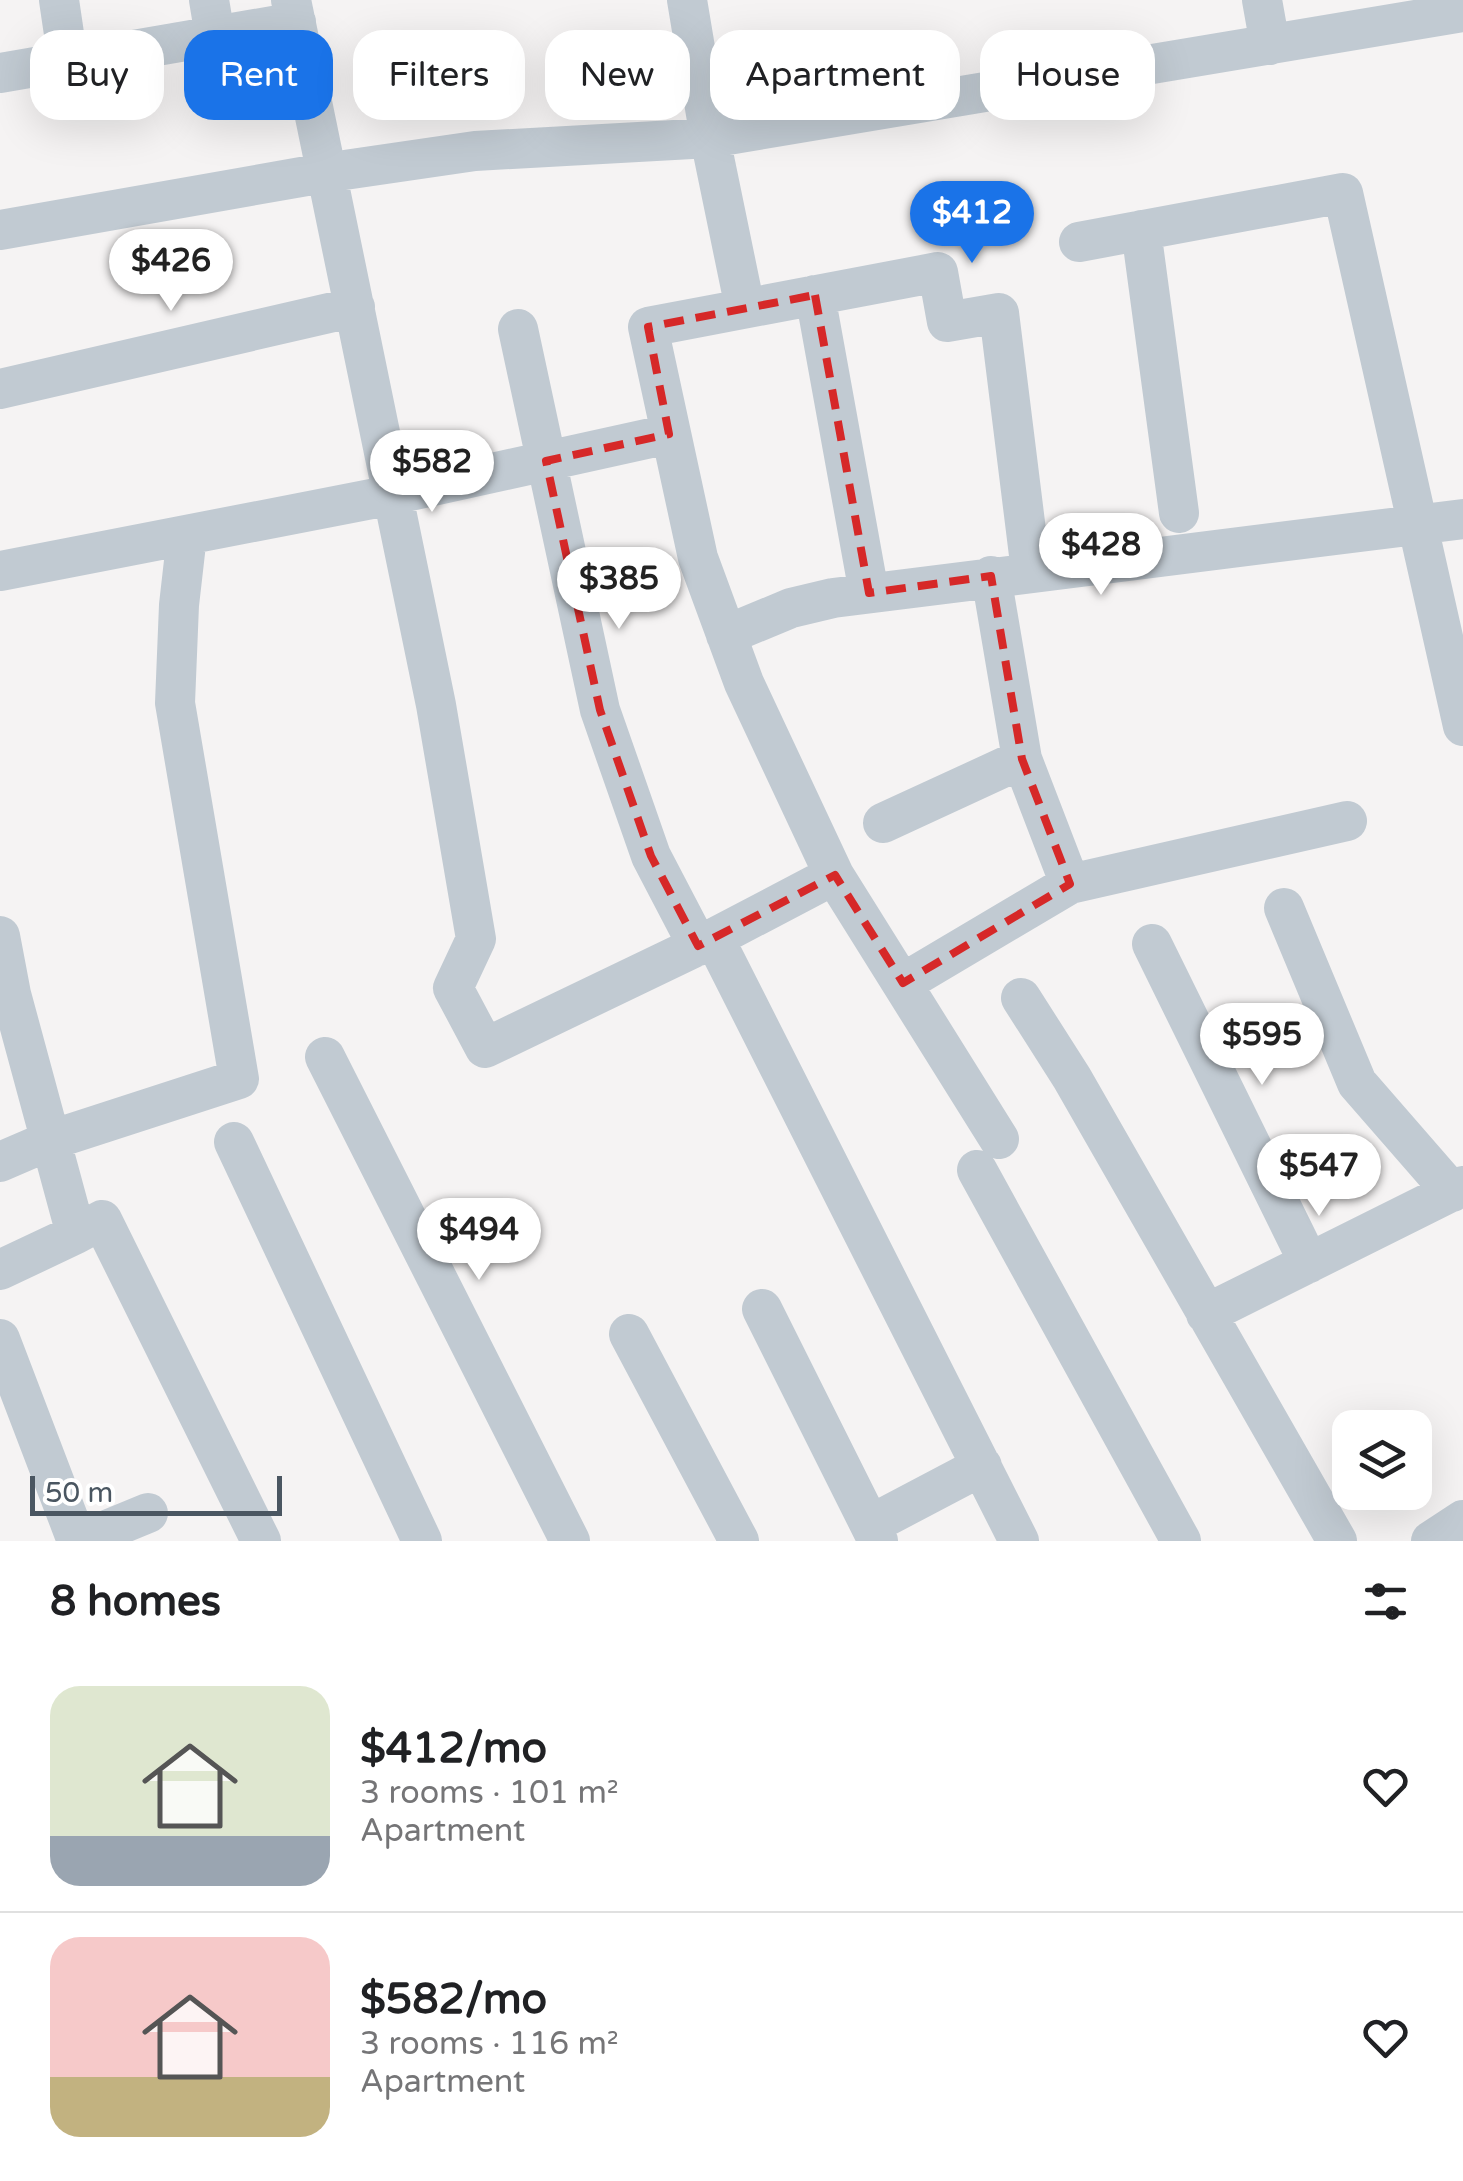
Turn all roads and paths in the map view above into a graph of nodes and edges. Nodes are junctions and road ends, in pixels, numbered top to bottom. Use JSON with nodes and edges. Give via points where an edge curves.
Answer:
{"nodes":[{"id":1,"x":59,"y":0,"type":"edge"},
{"id":2,"x":687,"y":0,"type":"edge"},
{"id":3,"x":1262,"y":0,"type":"edge"},
{"id":4,"x":293,"y":11,"type":"edge"},
{"id":5,"x":1463,"y":12,"type":"edge"},
{"id":6,"x":212,"y":18,"type":"edge"},
{"id":7,"x":63,"y":30,"type":"edge"},
{"id":8,"x":164,"y":32,"type":"edge"},
{"id":9,"x":1270,"y":45,"type":"junction"},
{"id":10,"x":30,"y":68,"type":"edge"},
{"id":11,"x":0,"y":73,"type":"edge"},
{"id":12,"x":710,"y":138,"type":"junction"},
{"id":13,"x":324,"y":173,"type":"junction"},
{"id":14,"x":0,"y":230,"type":"edge"},
{"id":15,"x":1141,"y":230,"type":"junction"},
{"id":16,"x":1079,"y":242,"type":"dead end"},
{"id":17,"x":815,"y":295,"type":"junction"},
{"id":18,"x":354,"y":308,"type":"junction"},
{"id":19,"x":745,"y":308,"type":"junction"},
{"id":20,"x":518,"y":328,"type":"dead end"},
{"id":21,"x":0,"y":389,"type":"edge"},
{"id":22,"x":669,"y":434,"type":"junction"},
{"id":23,"x":546,"y":461,"type":"junction"},
{"id":24,"x":392,"y":495,"type":"junction"},
{"id":25,"x":1179,"y":513,"type":"dead end"},
{"id":26,"x":1463,"y":519,"type":"edge"},
{"id":27,"x":1418,"y":525,"type":"junction"},
{"id":28,"x":186,"y":534,"type":"junction"},
{"id":29,"x":0,"y":570,"type":"edge"},
{"id":30,"x":1031,"y":571,"type":"junction"},
{"id":31,"x":991,"y":576,"type":"junction"},
{"id":32,"x":868,"y":593,"type":"junction"},
{"id":33,"x":726,"y":635,"type":"junction"},
{"id":34,"x":1463,"y":726,"type":"edge"},
{"id":35,"x":1022,"y":758,"type":"junction"},
{"id":36,"x":1348,"y":821,"type":"dead end"},
{"id":37,"x":883,"y":824,"type":"dead end"},
{"id":38,"x":834,"y":875,"type":"junction"},
{"id":39,"x":1070,"y":884,"type":"junction"},
{"id":40,"x":1284,"y":908,"type":"dead end"},
{"id":41,"x":0,"y":936,"type":"edge"},
{"id":42,"x":706,"y":942,"type":"junction"},
{"id":43,"x":1152,"y":944,"type":"dead end"},
{"id":44,"x":902,"y":983,"type":"junction"},
{"id":45,"x":6,"y":996,"type":"edge"},
{"id":46,"x":1020,"y":998,"type":"dead end"},
{"id":47,"x":325,"y":1058,"type":"dead end"},
{"id":48,"x":51,"y":1140,"type":"junction"},
{"id":49,"x":234,"y":1142,"type":"dead end"},
{"id":50,"x":0,"y":1162,"type":"edge"},
{"id":51,"x":1457,"y":1189,"type":"edge"},
{"id":52,"x":76,"y":1234,"type":"junction"},
{"id":53,"x":1310,"y":1263,"type":"junction"},
{"id":54,"x":0,"y":1270,"type":"edge"},
{"id":55,"x":762,"y":1309,"type":"dead end"},
{"id":56,"x":1206,"y":1314,"type":"junction"},
{"id":57,"x":629,"y":1334,"type":"dead end"},
{"id":58,"x":0,"y":1339,"type":"edge"},
{"id":59,"x":982,"y":1466,"type":"junction"},
{"id":60,"x":148,"y":1513,"type":"dead end"},
{"id":61,"x":1463,"y":1520,"type":"edge"},
{"id":62,"x":874,"y":1533,"type":"edge"},
{"id":63,"x":78,"y":1541,"type":"edge"},
{"id":64,"x":261,"y":1541,"type":"edge"},
{"id":65,"x":422,"y":1541,"type":"edge"},
{"id":66,"x":570,"y":1541,"type":"edge"},
{"id":67,"x":739,"y":1541,"type":"edge"},
{"id":68,"x":1020,"y":1541,"type":"edge"},
{"id":69,"x":1181,"y":1541,"type":"edge"},
{"id":70,"x":1336,"y":1541,"type":"edge"},
{"id":71,"x":1431,"y":1541,"type":"edge"}],
"edges":[{"from":1,"to":7,"type":"street"},
{"from":2,"to":12,"type":"street"},
{"from":3,"to":9,"type":"street"},
{"from":4,"to":6,"type":"street"},
{"from":4,"to":13,"type":"street"},
{"from":5,"to":9,"type":"street"},
{"from":6,"to":8,"type":"street"},
{"from":9,"to":12,"type":"street"},
{"from":10,"to":11,"type":"street"},
{"from":12,"to":13,"type":"street","via":[[474,150]]},
{"from":12,"to":19,"type":"street"},
{"from":13,"to":14,"type":"street"},
{"from":13,"to":18,"type":"street"},
{"from":15,"to":16,"type":"street"},
{"from":15,"to":25,"type":"street"},
{"from":15,"to":27,"type":"street","via":[[1343,193]]},
{"from":17,"to":19,"type":"street"},
{"from":17,"to":30,"type":"street","via":[[938,272],[947,322],[999,313]]},
{"from":17,"to":32,"type":"street"},
{"from":18,"to":21,"type":"street"},
{"from":18,"to":24,"type":"street"},
{"from":19,"to":22,"type":"street","via":[[648,327]]},
{"from":20,"to":23,"type":"street"},
{"from":22,"to":23,"type":"street"},
{"from":22,"to":33,"type":"street","via":[[698,558]]},
{"from":23,"to":24,"type":"street"},
{"from":23,"to":42,"type":"street","via":[[600,710],[652,856]]},
{"from":24,"to":28,"type":"street"},
{"from":24,"to":42,"type":"street","via":[[476,939],[453,988],[486,1048]]},
{"from":26,"to":27,"type":"street"},
{"from":27,"to":30,"type":"street"},
{"from":27,"to":34,"type":"street"},
{"from":28,"to":29,"type":"street"},
{"from":28,"to":48,"type":"street","via":[[175,702],[239,1079]]},
{"from":30,"to":31,"type":"street"},
{"from":31,"to":32,"type":"street"},
{"from":31,"to":35,"type":"street"},
{"from":32,"to":33,"type":"street","via":[[791,608]]},
{"from":33,"to":38,"type":"street"},
{"from":35,"to":37,"type":"street"},
{"from":35,"to":39,"type":"street"},
{"from":36,"to":39,"type":"street"},
{"from":38,"to":42,"type":"street"},
{"from":38,"to":44,"type":"street"},
{"from":39,"to":44,"type":"street"},
{"from":40,"to":51,"type":"street","via":[[1357,1083]]},
{"from":41,"to":45,"type":"street"},
{"from":42,"to":59,"type":"street"},
{"from":43,"to":53,"type":"street"},
{"from":44,"to":69,"type":"street"},
{"from":45,"to":48,"type":"street"},
{"from":46,"to":56,"type":"street"},
{"from":47,"to":66,"type":"street"},
{"from":48,"to":50,"type":"street"},
{"from":48,"to":52,"type":"street"},
{"from":49,"to":65,"type":"street"},
{"from":51,"to":53,"type":"street"},
{"from":52,"to":54,"type":"street"},
{"from":52,"to":64,"type":"street","via":[[102,1220]]},
{"from":53,"to":56,"type":"street"},
{"from":55,"to":62,"type":"street"},
{"from":56,"to":70,"type":"street"},
{"from":57,"to":67,"type":"street"},
{"from":58,"to":63,"type":"street"},
{"from":59,"to":62,"type":"street"},
{"from":59,"to":68,"type":"street"},
{"from":60,"to":63,"type":"street"},
{"from":61,"to":71,"type":"street"}]}
